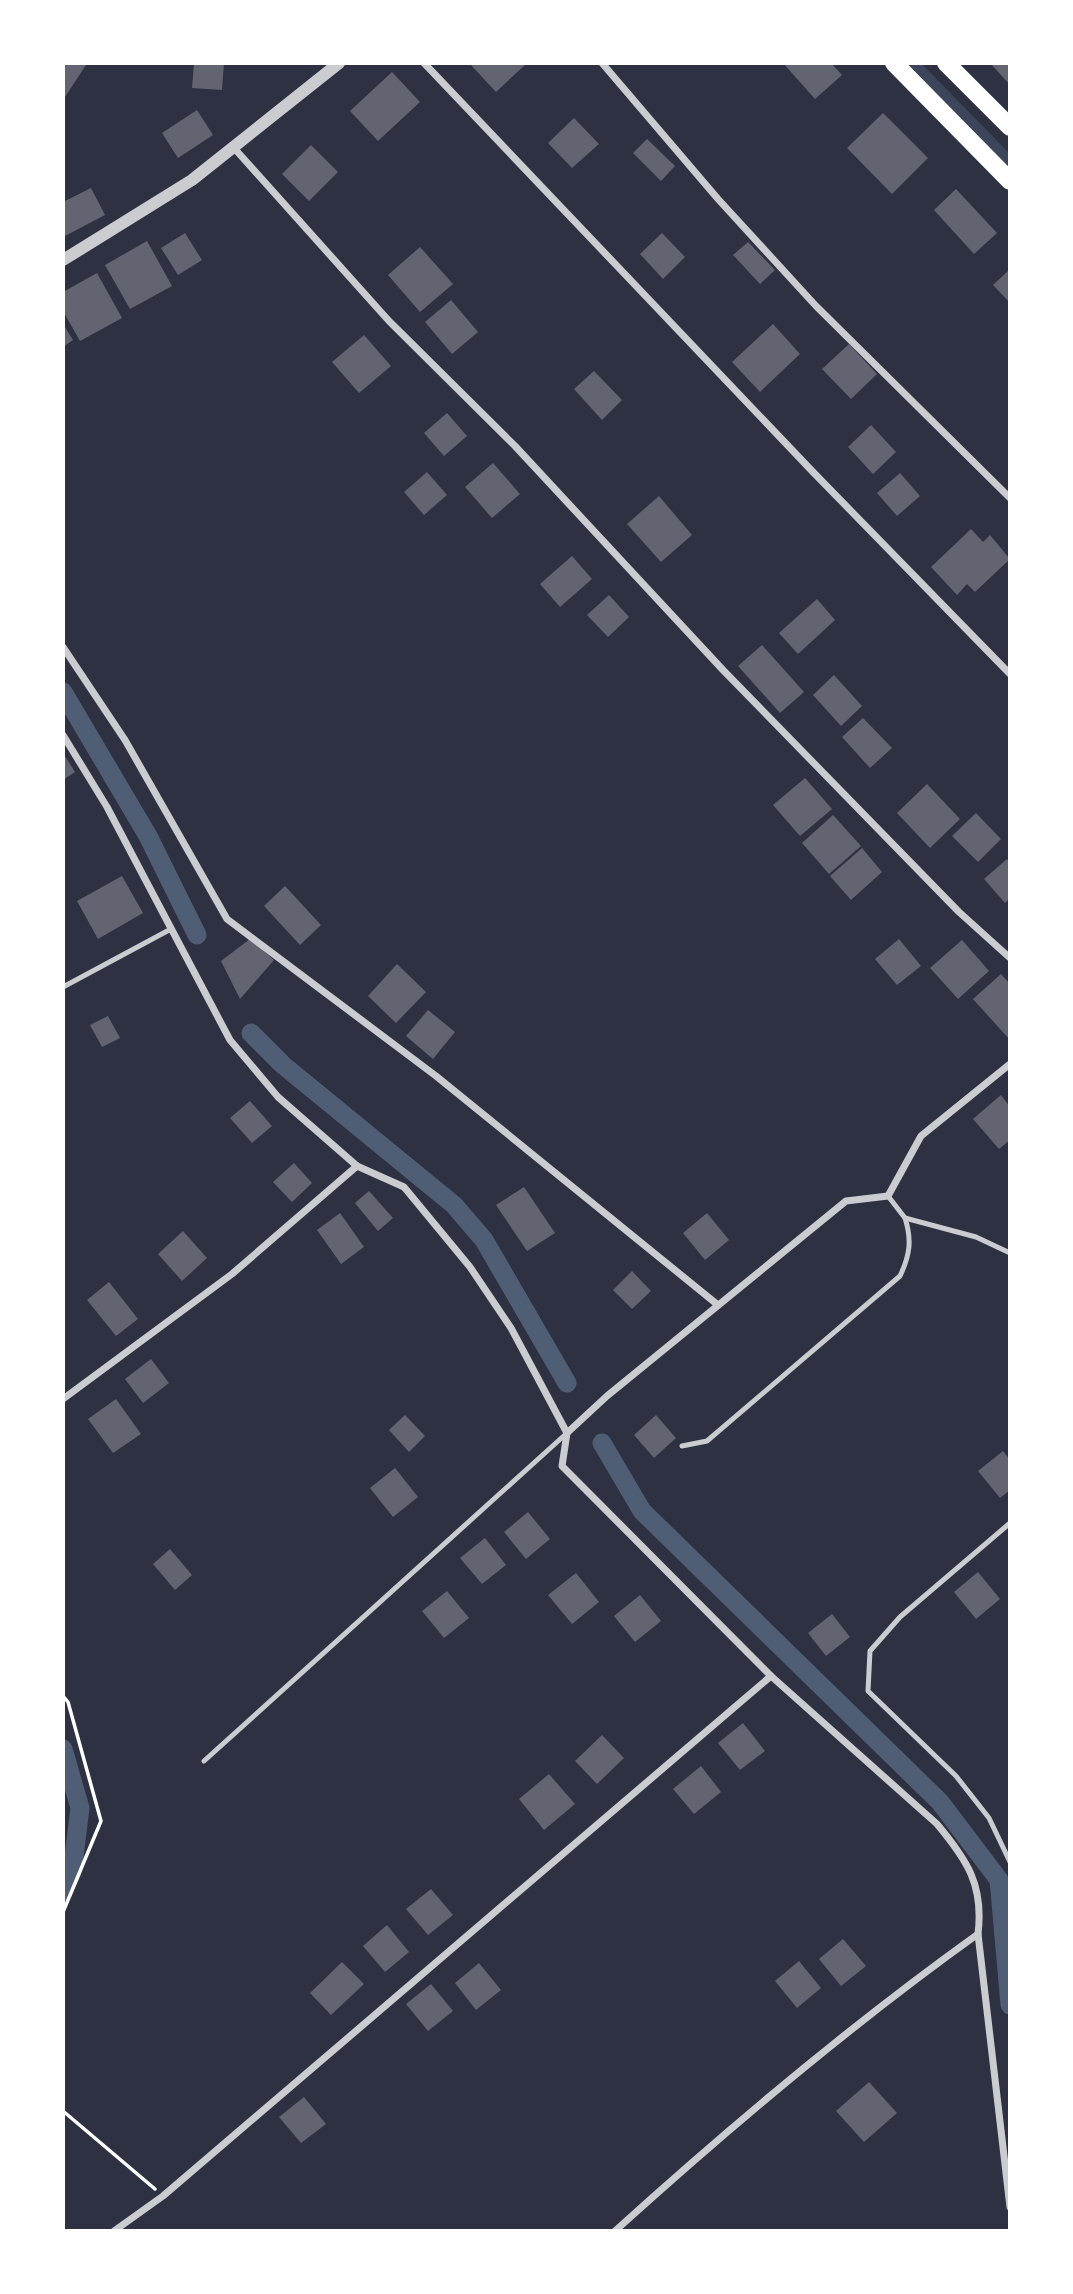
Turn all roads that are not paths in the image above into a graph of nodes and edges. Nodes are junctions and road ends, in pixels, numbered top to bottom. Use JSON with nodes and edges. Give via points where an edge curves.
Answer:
{"nodes":[{"id":1,"x":339,"y":63,"type":"edge"},
{"id":2,"x":424,"y":63,"type":"edge"},
{"id":3,"x":602,"y":63,"type":"edge"},
{"id":4,"x":894,"y":63,"type":"edge"},
{"id":5,"x":946,"y":63,"type":"edge"},
{"id":6,"x":1010,"y":127,"type":"edge"},
{"id":7,"x":234,"y":148,"type":"junction"},
{"id":8,"x":1010,"y":181,"type":"edge"},
{"id":9,"x":63,"y":260,"type":"edge"},
{"id":10,"x":1010,"y":498,"type":"edge"},
{"id":11,"x":63,"y":646,"type":"edge"},
{"id":12,"x":1010,"y":674,"type":"edge"},
{"id":13,"x":63,"y":734,"type":"edge"},
{"id":14,"x":172,"y":929,"type":"junction"},
{"id":15,"x":1010,"y":958,"type":"edge"},
{"id":16,"x":63,"y":987,"type":"edge"},
{"id":17,"x":1010,"y":1063,"type":"edge"},
{"id":18,"x":357,"y":1166,"type":"junction"},
{"id":19,"x":888,"y":1196,"type":"junction"},
{"id":20,"x":905,"y":1217,"type":"junction"},
{"id":21,"x":1010,"y":1253,"type":"edge"},
{"id":22,"x":718,"y":1305,"type":"junction"},
{"id":23,"x":63,"y":1399,"type":"edge"},
{"id":24,"x":567,"y":1433,"type":"junction"},
{"id":25,"x":682,"y":1446,"type":"dead end"},
{"id":26,"x":1010,"y":1523,"type":"edge"},
{"id":27,"x":771,"y":1676,"type":"junction"},
{"id":28,"x":204,"y":1761,"type":"dead end"},
{"id":29,"x":1010,"y":1862,"type":"edge"},
{"id":30,"x":978,"y":1934,"type":"junction"},
{"id":31,"x":1010,"y":2207,"type":"edge"},
{"id":32,"x":114,"y":2231,"type":"edge"},
{"id":33,"x":615,"y":2231,"type":"edge"}],
"edges":[{"from":1,"to":7,"type":"street"},
{"from":2,"to":12,"type":"street"},
{"from":3,"to":10,"type":"street","via":[[816,306]]},
{"from":4,"to":8,"type":"highway"},
{"from":5,"to":6,"type":"highway"},
{"from":7,"to":9,"type":"street","via":[[192,180]]},
{"from":7,"to":15,"type":"street","via":[[389,321],[515,446],[941,894]]},
{"from":11,"to":22,"type":"street","via":[[125,740],[228,919],[436,1076]]},
{"from":13,"to":14,"type":"street"},
{"from":14,"to":16,"type":"lane"},
{"from":14,"to":18,"type":"street","via":[[230,1040],[278,1097]]},
{"from":17,"to":19,"type":"street","via":[[921,1136]]},
{"from":18,"to":23,"type":"street","via":[[232,1274]]},
{"from":18,"to":24,"type":"street","via":[[404,1187],[470,1267],[511,1328]]},
{"from":19,"to":20,"type":"lane"},
{"from":19,"to":22,"type":"street","via":[[846,1201]]},
{"from":20,"to":21,"type":"lane","via":[[976,1237]]},
{"from":20,"to":25,"type":"lane","via":[[909,1257],[900,1276],[707,1441]]},
{"from":22,"to":24,"type":"street"},
{"from":24,"to":27,"type":"street","via":[[562,1466]]},
{"from":24,"to":28,"type":"lane"},
{"from":26,"to":29,"type":"lane","via":[[900,1616],[870,1651],[868,1691],[956,1776],[989,1818]]},
{"from":27,"to":30,"type":"street","via":[[937,1824],[957,1848],[975,1879],[981,1909]]},
{"from":27,"to":32,"type":"street","via":[[163,2196]]},
{"from":30,"to":31,"type":"street"},
{"from":30,"to":33,"type":"street","via":[[913,1980],[752,2111]]}]}
